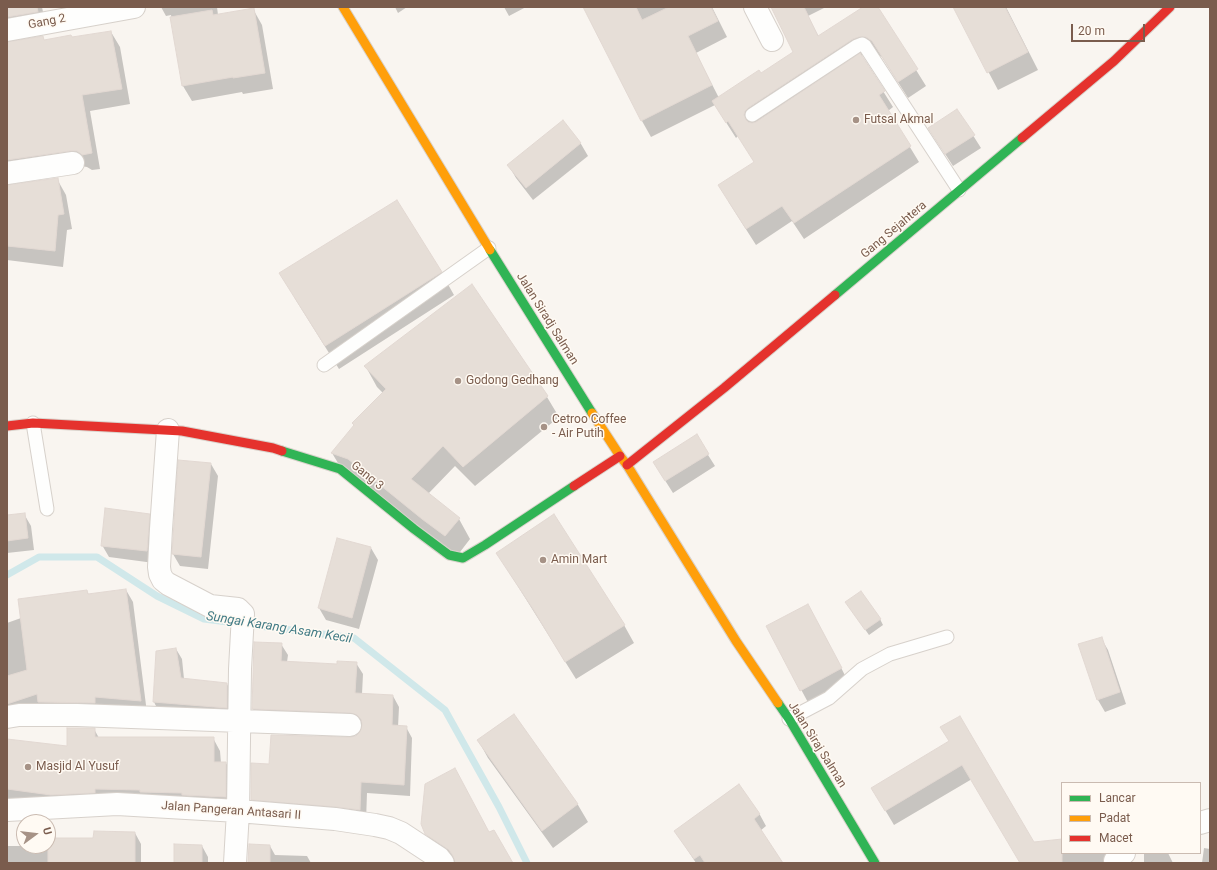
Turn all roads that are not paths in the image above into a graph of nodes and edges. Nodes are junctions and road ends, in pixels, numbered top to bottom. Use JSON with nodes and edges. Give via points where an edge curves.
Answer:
{"nodes":[{"id":1,"x":134,"y":7,"type":"edge"},
{"id":2,"x":343,"y":7,"type":"edge"},
{"id":3,"x":755,"y":7,"type":"edge"},
{"id":4,"x":1170,"y":7,"type":"edge"},
{"id":5,"x":7,"y":30,"type":"edge"},
{"id":6,"x":772,"y":40,"type":"dead end"},
{"id":7,"x":752,"y":115,"type":"dead end"},
{"id":8,"x":73,"y":163,"type":"dead end"},
{"id":9,"x":7,"y":173,"type":"edge"},
{"id":10,"x":959,"y":190,"type":"junction"},
{"id":11,"x":489,"y":248,"type":"junction"},
{"id":12,"x":324,"y":365,"type":"dead end"},
{"id":13,"x":33,"y":423,"type":"junction"},
{"id":14,"x":7,"y":426,"type":"edge"},
{"id":15,"x":168,"y":430,"type":"junction"},
{"id":16,"x":620,"y":456,"type":"junction"},
{"id":17,"x":627,"y":464,"type":"junction"},
{"id":18,"x":47,"y":509,"type":"dead end"},
{"id":19,"x":947,"y":637,"type":"dead end"},
{"id":20,"x":736,"y":641,"type":"joint"},
{"id":21,"x":7,"y":717,"type":"edge"},
{"id":22,"x":789,"y":719,"type":"junction"},
{"id":23,"x":240,"y":720,"type":"junction"},
{"id":24,"x":350,"y":725,"type":"dead end"},
{"id":25,"x":7,"y":810,"type":"edge"},
{"id":26,"x":238,"y":811,"type":"junction"},
{"id":27,"x":422,"y":855,"type":"edge"},
{"id":28,"x":235,"y":863,"type":"edge"},
{"id":29,"x":443,"y":863,"type":"edge"},
{"id":30,"x":875,"y":863,"type":"edge"}],
"edges":[{"from":1,"to":5,"type":"street","name":"Gang 2"},
{"from":2,"to":11,"type":"street","name":"Jalan Siradj Salman"},
{"from":3,"to":6,"type":"street"},
{"from":4,"to":10,"type":"street","name":"Gang Sejahtera","via":[[1114,61]]},
{"from":7,"to":10,"type":"lane","via":[[862,44],[866,46]]},
{"from":8,"to":9,"type":"street"},
{"from":10,"to":17,"type":"street","name":"Gang Sejahtera","via":[[730,383]]},
{"from":11,"to":12,"type":"lane"},
{"from":11,"to":16,"type":"street","name":"Jalan Siradj Salman"},
{"from":13,"to":14,"type":"street","name":"Gang 3"},
{"from":13,"to":15,"type":"street","name":"Gang 3"},
{"from":13,"to":18,"type":"lane"},
{"from":15,"to":16,"type":"street","name":"Gang 3","via":[[273,448],[340,469],[449,555],[463,558]]},
{"from":15,"to":23,"type":"street","via":[[160,537],[160,574],[168,584],[210,606],[236,608],[243,614]]},
{"from":16,"to":17,"type":"street","name":"Jalan Siradj Salman"},
{"from":17,"to":20,"type":"street","name":"Jalan Siradj Salman"},
{"from":19,"to":22,"type":"lane","via":[[890,654],[862,669],[828,698]]},
{"from":20,"to":22,"type":"street","name":"Jalan Siraj Salman"},
{"from":21,"to":23,"type":"street","via":[[19,714]]},
{"from":22,"to":30,"type":"street","name":"Jalan Siraj Salman"},
{"from":23,"to":24,"type":"street"},
{"from":23,"to":26,"type":"street"},
{"from":25,"to":26,"type":"street","name":"Jalan Pangeran Antasari II","via":[[117,804]]},
{"from":26,"to":27,"type":"street","name":"Jalan Pangeran Antasari II","via":[[335,819],[389,828],[401,833]]},
{"from":26,"to":28,"type":"street"},
{"from":27,"to":29,"type":"street","name":"Jalan Pangeran Antasari II","via":[[439,858]]}]}
